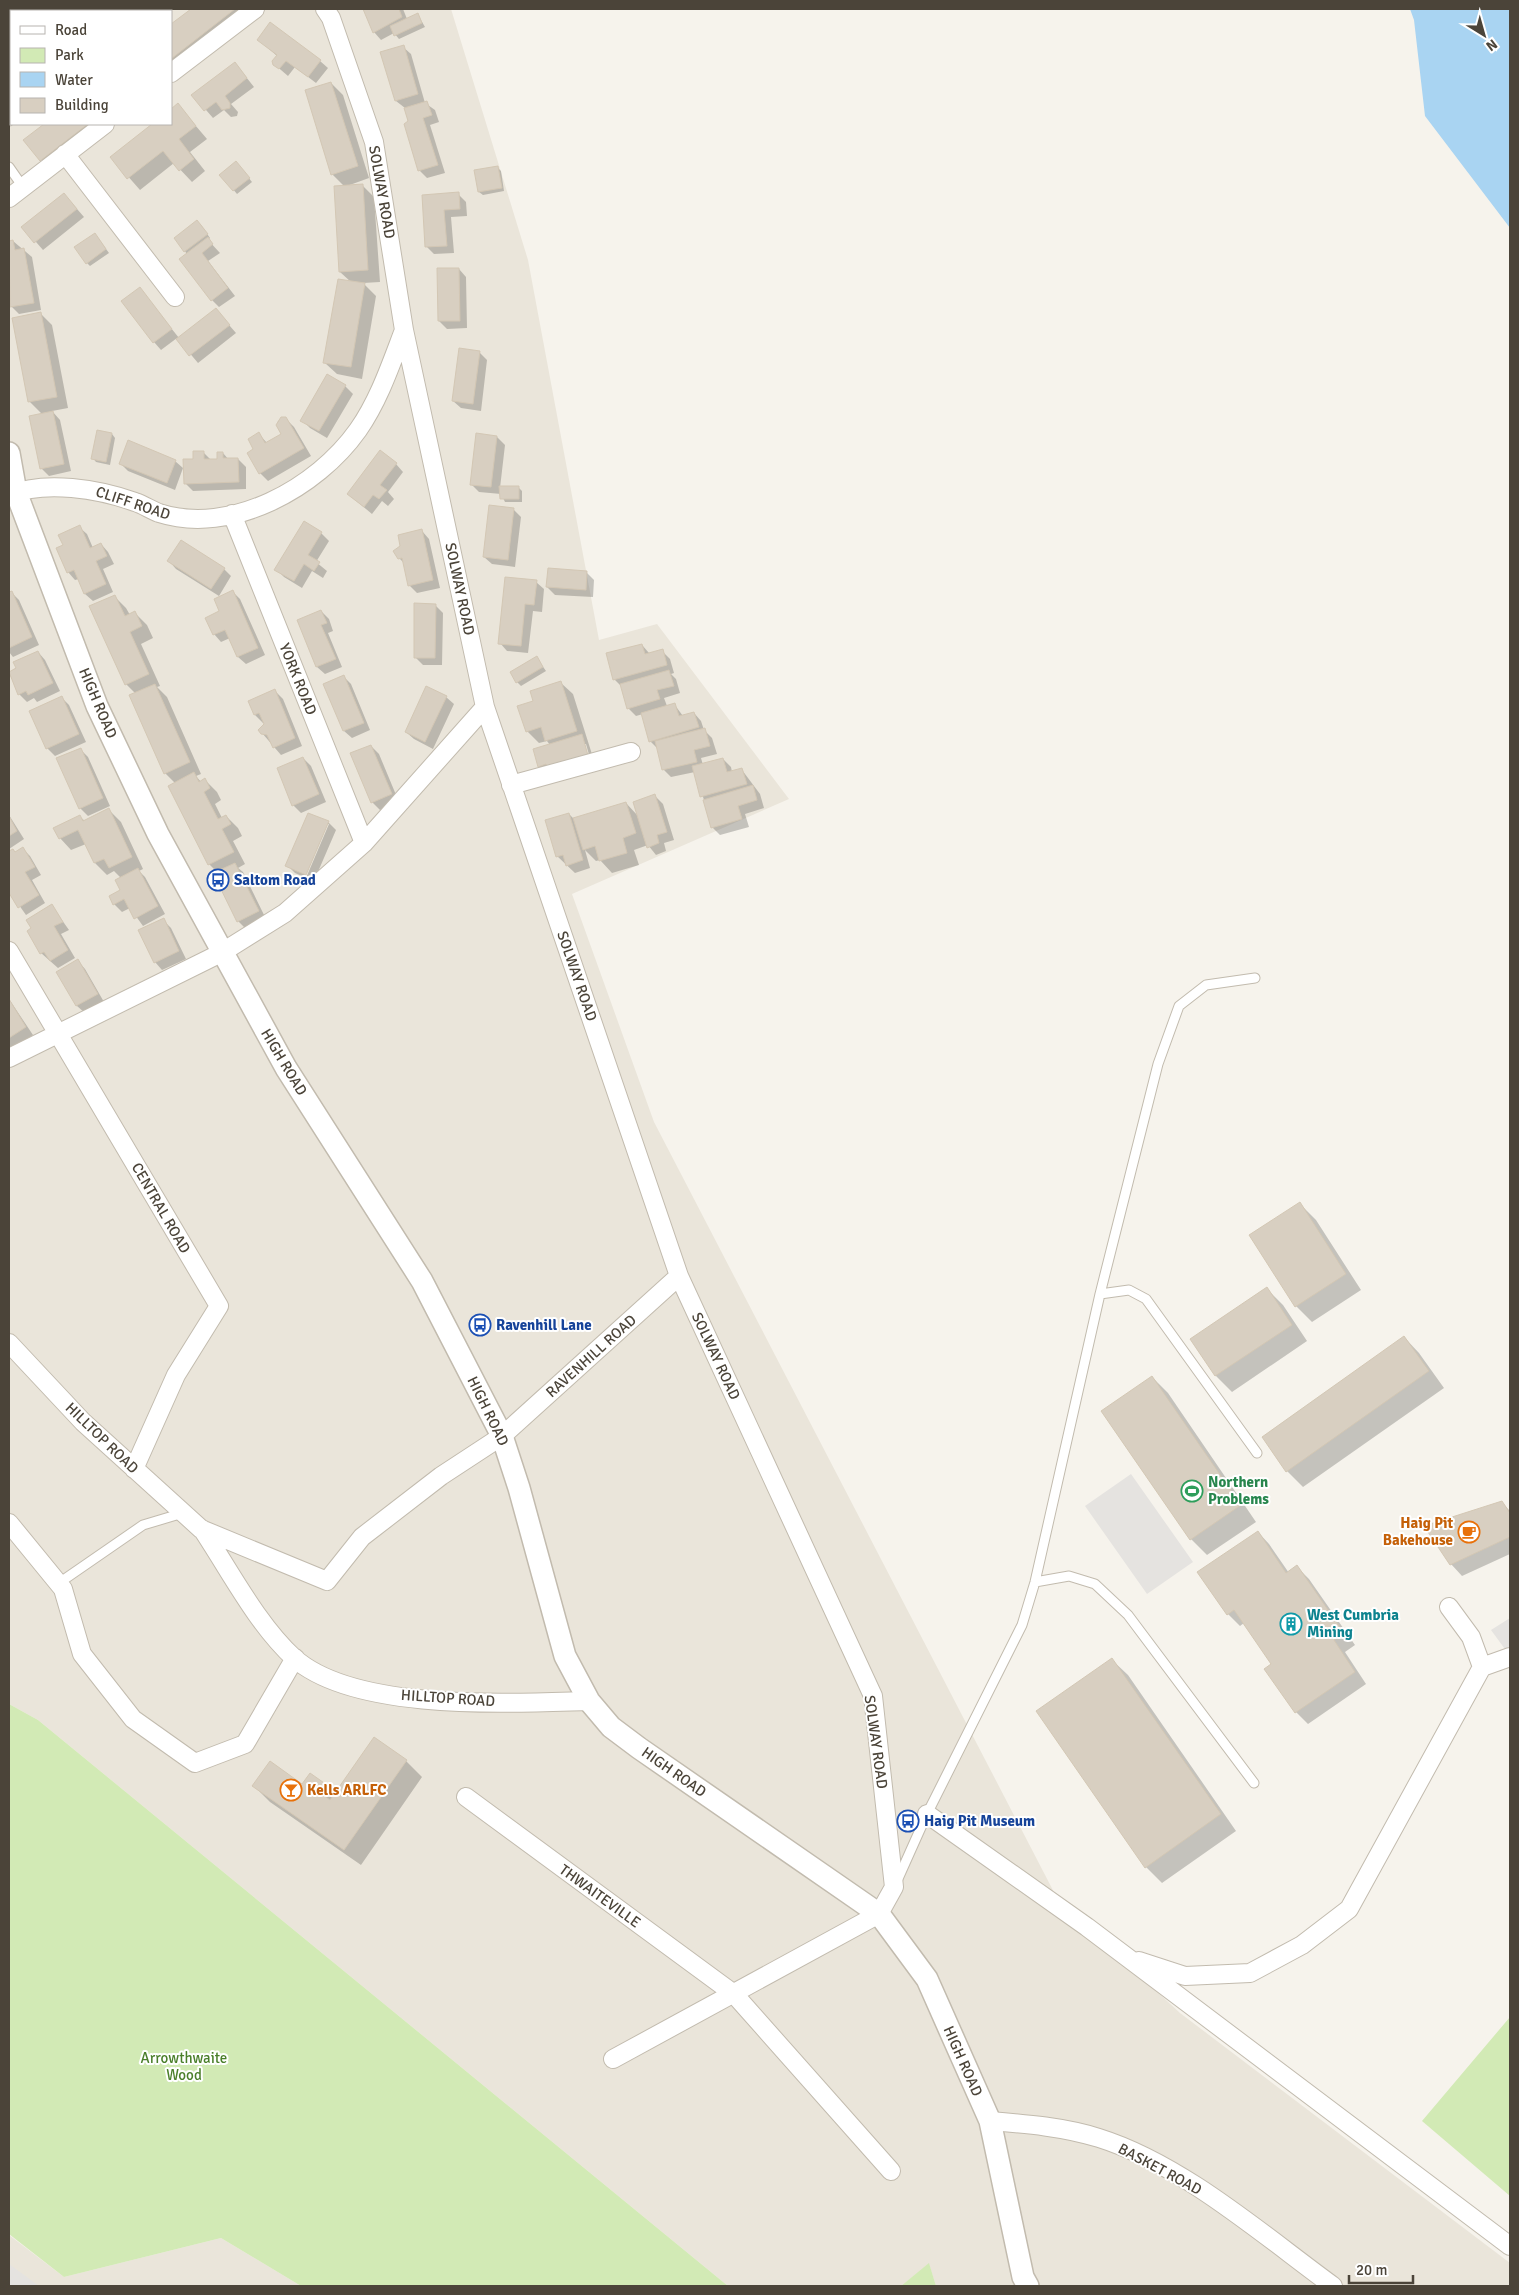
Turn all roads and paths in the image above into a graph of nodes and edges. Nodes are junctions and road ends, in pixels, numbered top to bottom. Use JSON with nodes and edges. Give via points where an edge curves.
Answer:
{"nodes":[{"id":1,"x":254,"y":9,"type":"edge"},
{"id":2,"x":326,"y":9,"type":"edge"},
{"id":3,"x":172,"y":72,"type":"edge"},
{"id":4,"x":104,"y":125,"type":"edge"},
{"id":5,"x":65,"y":154,"type":"junction"},
{"id":6,"x":9,"y":167,"type":"edge"},
{"id":7,"x":23,"y":187,"type":"junction"},
{"id":8,"x":9,"y":198,"type":"edge"},
{"id":9,"x":176,"y":297,"type":"dead end"},
{"id":10,"x":404,"y":330,"type":"junction"},
{"id":11,"x":9,"y":453,"type":"edge"},
{"id":12,"x":12,"y":494,"type":"edge"},
{"id":13,"x":232,"y":514,"type":"junction"},
{"id":14,"x":485,"y":707,"type":"junction"},
{"id":15,"x":631,"y":752,"type":"dead end"},
{"id":16,"x":511,"y":785,"type":"junction"},
{"id":17,"x":364,"y":843,"type":"junction"},
{"id":18,"x":9,"y":951,"type":"edge"},
{"id":19,"x":221,"y":953,"type":"junction"},
{"id":20,"x":1255,"y":978,"type":"dead end"},
{"id":21,"x":58,"y":1034,"type":"junction"},
{"id":22,"x":9,"y":1058,"type":"edge"},
{"id":23,"x":679,"y":1276,"type":"junction"},
{"id":24,"x":1100,"y":1294,"type":"junction"},
{"id":25,"x":9,"y":1342,"type":"edge"},
{"id":26,"x":502,"y":1436,"type":"junction"},
{"id":27,"x":1257,"y":1453,"type":"dead end"},
{"id":28,"x":134,"y":1469,"type":"junction"},
{"id":29,"x":184,"y":1512,"type":"junction"},
{"id":30,"x":9,"y":1523,"type":"edge"},
{"id":31,"x":201,"y":1529,"type":"junction"},
{"id":32,"x":1034,"y":1582,"type":"junction"},
{"id":33,"x":58,"y":1583,"type":"junction"},
{"id":34,"x":1449,"y":1607,"type":"dead end"},
{"id":35,"x":1510,"y":1657,"type":"edge"},
{"id":36,"x":295,"y":1658,"type":"junction"},
{"id":37,"x":1482,"y":1667,"type":"junction"},
{"id":38,"x":589,"y":1701,"type":"junction"},
{"id":39,"x":1254,"y":1783,"type":"dead end"},
{"id":40,"x":466,"y":1797,"type":"dead end"},
{"id":41,"x":927,"y":1814,"type":"junction"},
{"id":42,"x":894,"y":1887,"type":"junction"},
{"id":43,"x":879,"y":1914,"type":"junction"},
{"id":44,"x":1127,"y":1957,"type":"junction"},
{"id":45,"x":734,"y":1994,"type":"junction"},
{"id":46,"x":613,"y":2059,"type":"dead end"},
{"id":47,"x":990,"y":2121,"type":"junction"},
{"id":48,"x":891,"y":2171,"type":"dead end"},
{"id":49,"x":1510,"y":2246,"type":"edge"},
{"id":50,"x":1028,"y":2286,"type":"edge"},
{"id":51,"x":1333,"y":2286,"type":"edge"}],
"edges":[{"from":1,"to":3,"type":"street"},
{"from":2,"to":10,"type":"street","name":"SOLWAY ROAD","via":[[374,142]]},
{"from":4,"to":5,"type":"street"},
{"from":5,"to":7,"type":"street"},
{"from":5,"to":9,"type":"street"},
{"from":6,"to":7,"type":"lane"},
{"from":7,"to":8,"type":"street"},
{"from":10,"to":13,"type":"street","name":"CLIFF ROAD","via":[[374,404],[341,452],[301,485]]},
{"from":10,"to":14,"type":"street","name":"SOLWAY ROAD"},
{"from":11,"to":12,"type":"street","name":"HIGH ROAD"},
{"from":12,"to":13,"type":"street","name":"CLIFF ROAD","via":[[60,487],[87,488],[180,518]]},
{"from":12,"to":19,"type":"street","name":"HIGH ROAD","via":[[98,706],[158,834]]},
{"from":13,"to":17,"type":"street","name":"YORK ROAD"},
{"from":14,"to":16,"type":"street","name":"SOLWAY ROAD"},
{"from":14,"to":17,"type":"street"},
{"from":15,"to":16,"type":"street"},
{"from":16,"to":23,"type":"street","name":"SOLWAY ROAD"},
{"from":17,"to":19,"type":"street","via":[[285,913]]},
{"from":18,"to":21,"type":"street","name":"CENTRAL ROAD"},
{"from":19,"to":21,"type":"street"},
{"from":19,"to":26,"type":"street","name":"HIGH ROAD","via":[[286,1068],[422,1281]]},
{"from":20,"to":24,"type":"lane","via":[[1206,985],[1179,1006],[1158,1064]]},
{"from":21,"to":22,"type":"street"},
{"from":21,"to":28,"type":"street","name":"CENTRAL ROAD","via":[[219,1306],[176,1375]]},
{"from":23,"to":26,"type":"street","name":"RAVENHILL ROAD"},
{"from":23,"to":42,"type":"street","name":"SOLWAY ROAD","via":[[873,1696]]},
{"from":24,"to":27,"type":"lane","via":[[1129,1290],[1146,1299]]},
{"from":24,"to":32,"type":"lane"},
{"from":25,"to":28,"type":"street","name":"HILLTOP ROAD","via":[[83,1422]]},
{"from":26,"to":31,"type":"street","name":"HILLTOP ROAD","via":[[441,1476],[362,1537],[327,1581]]},
{"from":26,"to":38,"type":"street","name":"HIGH ROAD","via":[[565,1656]]},
{"from":28,"to":29,"type":"street","name":"HILLTOP ROAD"},
{"from":29,"to":31,"type":"street","name":"HILLTOP ROAD"},
{"from":29,"to":33,"type":"lane","via":[[143,1525]]},
{"from":30,"to":33,"type":"street"},
{"from":31,"to":36,"type":"street","name":"HILLTOP ROAD","via":[[270,1633]]},
{"from":32,"to":39,"type":"lane","via":[[1068,1576],[1095,1584],[1128,1615]]},
{"from":32,"to":41,"type":"lane","via":[[1022,1625]]},
{"from":33,"to":36,"type":"street","via":[[63,1589],[82,1654],[133,1719],[195,1763],[245,1744]]},
{"from":34,"to":37,"type":"street","via":[[1472,1637]]},
{"from":35,"to":37,"type":"street"},
{"from":36,"to":38,"type":"street","name":"HILLTOP ROAD","via":[[316,1673],[345,1684],[409,1698]]},
{"from":37,"to":44,"type":"street","via":[[1349,1909],[1302,1945],[1250,1973],[1185,1976]]},
{"from":38,"to":43,"type":"street","name":"HIGH ROAD","via":[[611,1727],[639,1748]]},
{"from":40,"to":45,"type":"street","name":"THWAITEVILLE"},
{"from":41,"to":42,"type":"lane"},
{"from":41,"to":44,"type":"street"},
{"from":42,"to":43,"type":"street"},
{"from":43,"to":45,"type":"street"},
{"from":43,"to":47,"type":"street","name":"HIGH ROAD","via":[[927,1979]]},
{"from":44,"to":49,"type":"street"},
{"from":45,"to":46,"type":"street"},
{"from":45,"to":48,"type":"street","name":"THWAITEVILLE"},
{"from":47,"to":50,"type":"street","name":"HIGH ROAD","via":[[1023,2277]]},
{"from":47,"to":51,"type":"street","name":"BASKET ROAD","via":[[1044,2126],[1100,2138],[1140,2155],[1192,2183]]}]}
